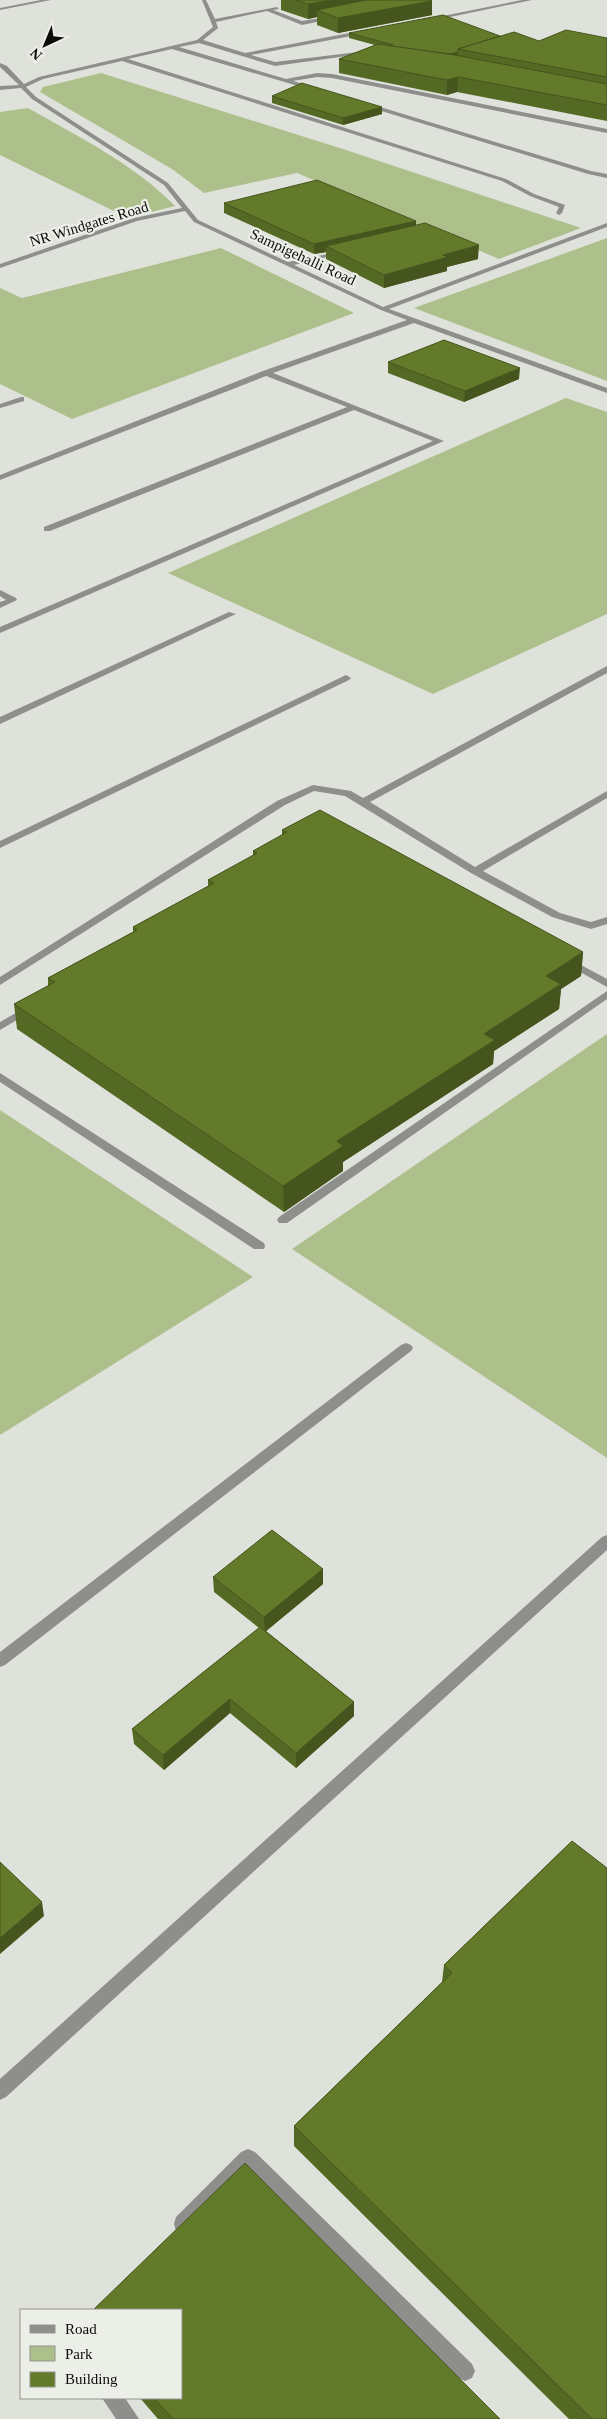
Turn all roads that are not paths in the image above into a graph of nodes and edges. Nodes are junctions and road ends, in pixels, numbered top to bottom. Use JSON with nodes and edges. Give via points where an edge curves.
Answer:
{"nodes":[{"id":1,"x":49,"y":0,"type":"edge"},
{"id":2,"x":204,"y":0,"type":"edge"},
{"id":3,"x":530,"y":0,"type":"edge"},
{"id":4,"x":288,"y":6,"type":"dead end"},
{"id":5,"x":0,"y":9,"type":"edge"},
{"id":6,"x":268,"y":10,"type":"junction"},
{"id":7,"x":342,"y":17,"type":"edge"},
{"id":8,"x":213,"y":21,"type":"junction"},
{"id":9,"x":422,"y":21,"type":"edge"},
{"id":10,"x":373,"y":30,"type":"edge"},
{"id":11,"x":199,"y":41,"type":"junction"},
{"id":12,"x":172,"y":47,"type":"junction"},
{"id":13,"x":246,"y":54,"type":"junction"},
{"id":14,"x":372,"y":54,"type":"edge"},
{"id":15,"x":122,"y":59,"type":"junction"},
{"id":16,"x":0,"y":65,"type":"edge"},
{"id":17,"x":286,"y":81,"type":"junction"},
{"id":18,"x":23,"y":86,"type":"junction"},
{"id":19,"x":0,"y":88,"type":"edge"},
{"id":20,"x":324,"y":92,"type":"edge"},
{"id":21,"x":362,"y":104,"type":"edge"},
{"id":22,"x":607,"y":131,"type":"edge"},
{"id":23,"x":607,"y":176,"type":"edge"},
{"id":24,"x":187,"y":209,"type":"junction"},
{"id":25,"x":559,"y":213,"type":"dead end"},
{"id":26,"x":607,"y":225,"type":"edge"},
{"id":27,"x":345,"y":251,"type":"edge"},
{"id":28,"x":288,"y":264,"type":"junction"},
{"id":29,"x":0,"y":266,"type":"edge"},
{"id":30,"x":383,"y":309,"type":"junction"},
{"id":31,"x":415,"y":320,"type":"junction"},
{"id":32,"x":266,"y":373,"type":"junction"},
{"id":33,"x":607,"y":391,"type":"edge"},
{"id":34,"x":21,"y":398,"type":"dead end"},
{"id":35,"x":0,"y":406,"type":"edge"},
{"id":36,"x":354,"y":407,"type":"junction"},
{"id":37,"x":0,"y":478,"type":"edge"},
{"id":38,"x":47,"y":529,"type":"dead end"},
{"id":39,"x":0,"y":593,"type":"edge"},
{"id":40,"x":0,"y":605,"type":"edge"},
{"id":41,"x":232,"y":614,"type":"dead end"},
{"id":42,"x":0,"y":630,"type":"edge"},
{"id":43,"x":607,"y":669,"type":"edge"},
{"id":44,"x":346,"y":678,"type":"dead end"},
{"id":45,"x":0,"y":721,"type":"edge"},
{"id":46,"x":607,"y":794,"type":"edge"},
{"id":47,"x":362,"y":803,"type":"junction"},
{"id":48,"x":0,"y":845,"type":"edge"},
{"id":49,"x":475,"y":871,"type":"junction"},
{"id":50,"x":607,"y":920,"type":"edge"},
{"id":51,"x":556,"y":954,"type":"edge"},
{"id":52,"x":0,"y":982,"type":"edge"},
{"id":53,"x":607,"y":984,"type":"edge"},
{"id":54,"x":607,"y":994,"type":"edge"},
{"id":55,"x":42,"y":1000,"type":"edge"},
{"id":56,"x":0,"y":1027,"type":"edge"},
{"id":57,"x":0,"y":1077,"type":"edge"},
{"id":58,"x":284,"y":1220,"type":"dead end"},
{"id":59,"x":259,"y":1246,"type":"dead end"},
{"id":60,"x":406,"y":1348,"type":"dead end"},
{"id":61,"x":607,"y":1541,"type":"edge"},
{"id":62,"x":0,"y":1661,"type":"edge"},
{"id":63,"x":0,"y":2091,"type":"edge"},
{"id":64,"x":172,"y":2234,"type":"edge"},
{"id":65,"x":465,"y":2371,"type":"dead end"},
{"id":66,"x":113,"y":2399,"type":"edge"},
{"id":67,"x":129,"y":2419,"type":"edge"}],
"edges":[{"from":1,"to":5,"type":"street"},
{"from":2,"to":8,"type":"street"},
{"from":3,"to":9,"type":"street"},
{"from":4,"to":6,"type":"street"},
{"from":6,"to":7,"type":"street","via":[[302,22]]},
{"from":6,"to":8,"type":"street"},
{"from":8,"to":11,"type":"street","via":[[216,27]]},
{"from":10,"to":13,"type":"street"},
{"from":11,"to":12,"type":"street"},
{"from":11,"to":13,"type":"street"},
{"from":12,"to":15,"type":"street"},
{"from":12,"to":17,"type":"street"},
{"from":13,"to":14,"type":"street","via":[[279,64]]},
{"from":15,"to":18,"type":"street","via":[[41,78]]},
{"from":15,"to":25,"type":"street","via":[[504,180],[532,196],[563,206]]},
{"from":16,"to":18,"type":"street","name":"Sampigehalli Road","via":[[5,66]]},
{"from":17,"to":20,"type":"street"},
{"from":17,"to":22,"type":"street","via":[[317,75],[332,76]]},
{"from":18,"to":19,"type":"street"},
{"from":18,"to":24,"type":"street","name":"Sampigehalli Road","via":[[34,98],[166,184]]},
{"from":21,"to":23,"type":"street"},
{"from":24,"to":28,"type":"street","name":"Sampigehalli Road","via":[[196,221]]},
{"from":24,"to":29,"type":"street","name":"NR Windgates Road","via":[[136,219]]},
{"from":26,"to":30,"type":"street"},
{"from":27,"to":28,"type":"street"},
{"from":28,"to":30,"type":"street","name":"Sampigehalli Road"},
{"from":30,"to":31,"type":"street","name":"Sampigehalli Road"},
{"from":31,"to":32,"type":"street"},
{"from":31,"to":33,"type":"street","name":"Sampigehalli Road"},
{"from":32,"to":36,"type":"street"},
{"from":32,"to":37,"type":"street"},
{"from":34,"to":35,"type":"street"},
{"from":36,"to":38,"type":"street"},
{"from":36,"to":42,"type":"street","via":[[440,441]]},
{"from":39,"to":40,"type":"street","via":[[13,600]]},
{"from":41,"to":45,"type":"street"},
{"from":43,"to":47,"type":"street"},
{"from":44,"to":48,"type":"street"},
{"from":46,"to":49,"type":"street"},
{"from":47,"to":49,"type":"street"},
{"from":47,"to":52,"type":"street","via":[[348,793],[313,788],[281,803]]},
{"from":49,"to":50,"type":"street","via":[[556,915],[591,926]]},
{"from":51,"to":53,"type":"street"},
{"from":54,"to":58,"type":"street"},
{"from":55,"to":56,"type":"street"},
{"from":57,"to":59,"type":"street"},
{"from":60,"to":62,"type":"street"},
{"from":61,"to":63,"type":"street"},
{"from":64,"to":65,"type":"street","via":[[248,2158]]},
{"from":66,"to":67,"type":"street"}]}
